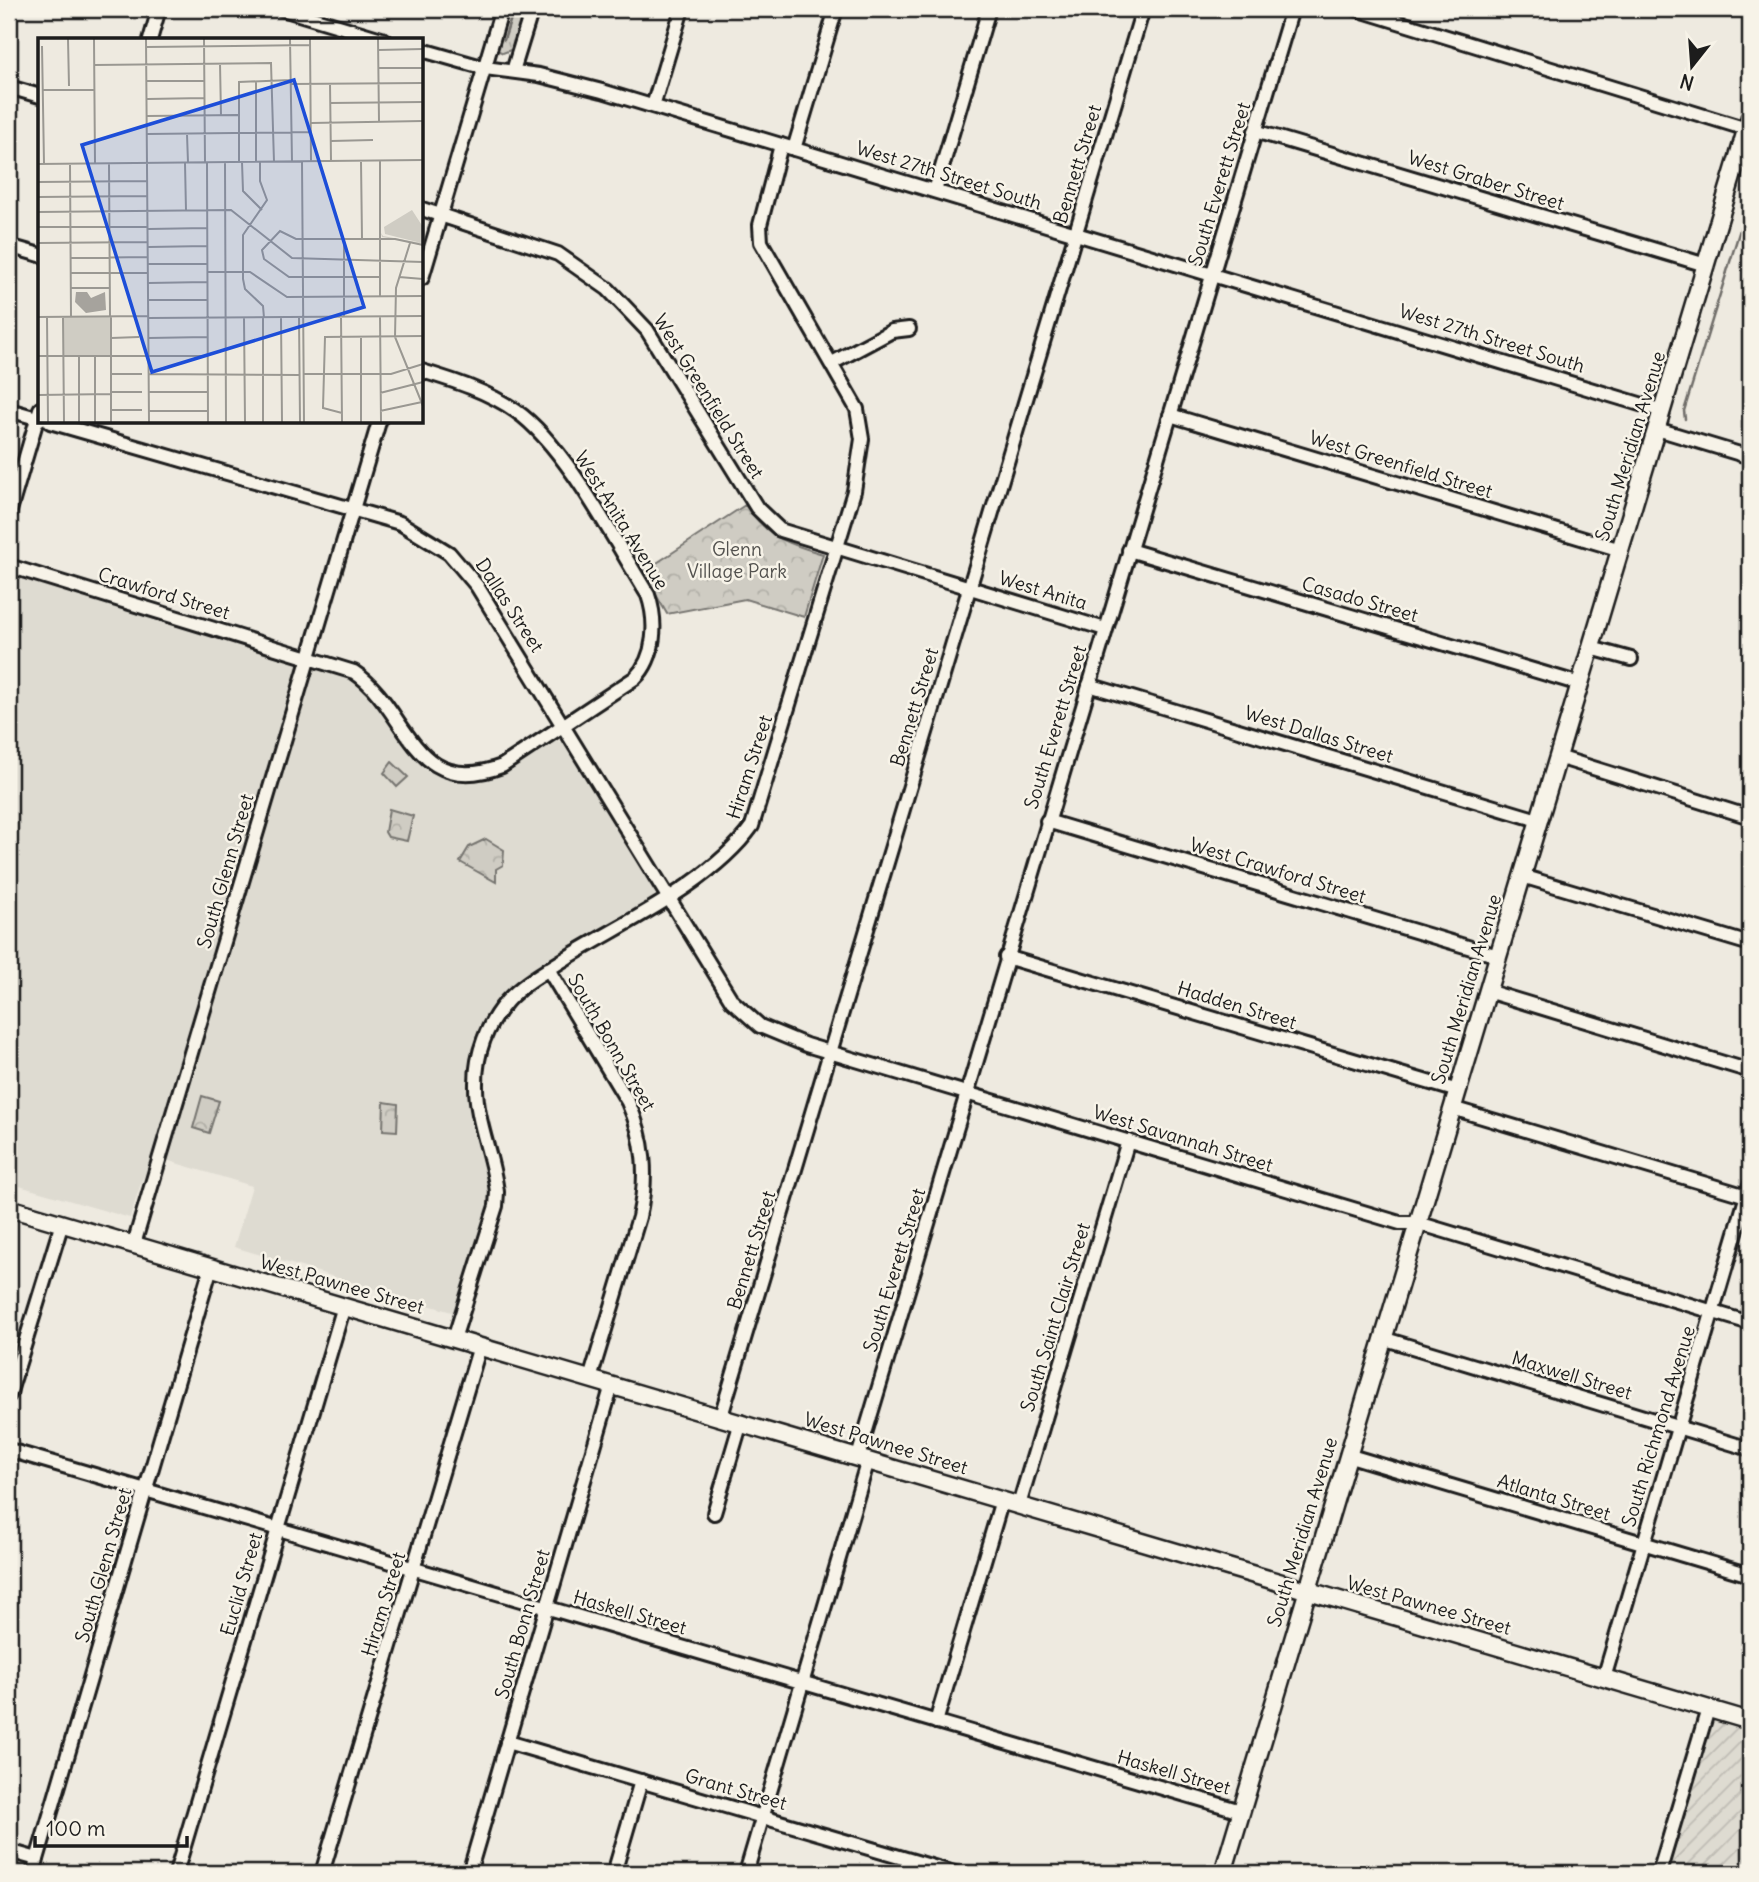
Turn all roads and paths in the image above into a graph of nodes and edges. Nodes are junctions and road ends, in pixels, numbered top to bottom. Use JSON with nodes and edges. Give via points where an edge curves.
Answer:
{"nodes":[{"id":1,"x":159,"y":9,"type":"edge"},
{"id":2,"x":282,"y":9,"type":"edge"},
{"id":3,"x":502,"y":9,"type":"edge"},
{"id":4,"x":532,"y":9,"type":"edge"},
{"id":5,"x":682,"y":9,"type":"edge"},
{"id":6,"x":835,"y":9,"type":"edge"},
{"id":7,"x":989,"y":9,"type":"edge"},
{"id":8,"x":1143,"y":9,"type":"edge"},
{"id":9,"x":1292,"y":9,"type":"edge"},
{"id":10,"x":1356,"y":9,"type":"edge"},
{"id":11,"x":151,"y":38,"type":"edge"},
{"id":12,"x":378,"y":38,"type":"edge"},
{"id":13,"x":424,"y":51,"type":"edge"},
{"id":14,"x":485,"y":68,"type":"junction"},
{"id":15,"x":513,"y":71,"type":"junction"},
{"id":16,"x":9,"y":87,"type":"edge"},
{"id":17,"x":38,"y":95,"type":"edge"},
{"id":18,"x":653,"y":106,"type":"junction"},
{"id":19,"x":1749,"y":125,"type":"edge"},
{"id":20,"x":1255,"y":131,"type":"junction"},
{"id":21,"x":788,"y":147,"type":"junction"},
{"id":22,"x":935,"y":191,"type":"junction"},
{"id":23,"x":424,"y":210,"type":"edge"},
{"id":24,"x":441,"y":215,"type":"junction"},
{"id":25,"x":1076,"y":234,"type":"junction"},
{"id":26,"x":9,"y":246,"type":"edge"},
{"id":27,"x":38,"y":254,"type":"edge"},
{"id":28,"x":1706,"y":265,"type":"junction"},
{"id":29,"x":424,"y":271,"type":"edge"},
{"id":30,"x":1212,"y":274,"type":"junction"},
{"id":31,"x":909,"y":329,"type":"dead end"},
{"id":32,"x":832,"y":363,"type":"junction"},
{"id":33,"x":424,"y":372,"type":"edge"},
{"id":34,"x":9,"y":410,"type":"edge"},
{"id":35,"x":1663,"y":411,"type":"junction"},
{"id":36,"x":1170,"y":415,"type":"junction"},
{"id":37,"x":38,"y":416,"type":"edge"},
{"id":38,"x":40,"y":424,"type":"edge"},
{"id":39,"x":66,"y":424,"type":"edge"},
{"id":40,"x":378,"y":424,"type":"edge"},
{"id":41,"x":1657,"y":429,"type":"junction"},
{"id":42,"x":1750,"y":457,"type":"edge"},
{"id":43,"x":352,"y":509,"type":"junction"},
{"id":44,"x":9,"y":514,"type":"edge"},
{"id":45,"x":837,"y":547,"type":"junction"},
{"id":46,"x":1129,"y":550,"type":"junction"},
{"id":47,"x":1621,"y":550,"type":"junction"},
{"id":48,"x":9,"y":566,"type":"edge"},
{"id":49,"x":970,"y":588,"type":"junction"},
{"id":50,"x":1105,"y":629,"type":"junction"},
{"id":51,"x":1591,"y":648,"type":"junction"},
{"id":52,"x":308,"y":657,"type":"junction"},
{"id":53,"x":1631,"y":659,"type":"dead end"},
{"id":54,"x":1580,"y":684,"type":"junction"},
{"id":55,"x":1089,"y":685,"type":"junction"},
{"id":56,"x":563,"y":727,"type":"junction"},
{"id":57,"x":1558,"y":757,"type":"junction"},
{"id":58,"x":1750,"y":817,"type":"edge"},
{"id":59,"x":1538,"y":820,"type":"junction"},
{"id":60,"x":1047,"y":821,"type":"junction"},
{"id":61,"x":1522,"y":876,"type":"junction"},
{"id":62,"x":668,"y":897,"type":"junction"},
{"id":63,"x":1750,"y":944,"type":"edge"},
{"id":64,"x":1498,"y":956,"type":"junction"},
{"id":65,"x":1006,"y":957,"type":"junction"},
{"id":66,"x":548,"y":969,"type":"junction"},
{"id":67,"x":1487,"y":991,"type":"junction"},
{"id":68,"x":831,"y":1052,"type":"junction"},
{"id":69,"x":1750,"y":1071,"type":"edge"},
{"id":70,"x":1458,"y":1091,"type":"junction"},
{"id":71,"x":967,"y":1093,"type":"junction"},
{"id":72,"x":1452,"y":1108,"type":"junction"},
{"id":73,"x":1128,"y":1141,"type":"junction"},
{"id":74,"x":1749,"y":1192,"type":"edge"},
{"id":75,"x":9,"y":1208,"type":"edge"},
{"id":76,"x":62,"y":1223,"type":"junction"},
{"id":77,"x":1418,"y":1223,"type":"junction"},
{"id":78,"x":134,"y":1244,"type":"junction"},
{"id":79,"x":211,"y":1267,"type":"junction"},
{"id":80,"x":344,"y":1307,"type":"junction"},
{"id":81,"x":1713,"y":1311,"type":"junction"},
{"id":82,"x":1750,"y":1323,"type":"edge"},
{"id":83,"x":1382,"y":1338,"type":"junction"},
{"id":84,"x":454,"y":1339,"type":"junction"},
{"id":85,"x":480,"y":1346,"type":"junction"},
{"id":86,"x":590,"y":1379,"type":"junction"},
{"id":87,"x":612,"y":1385,"type":"junction"},
{"id":88,"x":9,"y":1395,"type":"edge"},
{"id":89,"x":721,"y":1416,"type":"junction"},
{"id":90,"x":741,"y":1422,"type":"junction"},
{"id":91,"x":1678,"y":1427,"type":"junction"},
{"id":92,"x":1750,"y":1449,"type":"edge"},
{"id":93,"x":9,"y":1450,"type":"edge"},
{"id":94,"x":1346,"y":1455,"type":"junction"},
{"id":95,"x":863,"y":1458,"type":"junction"},
{"id":96,"x":145,"y":1490,"type":"junction"},
{"id":97,"x":1010,"y":1502,"type":"junction"},
{"id":98,"x":714,"y":1513,"type":"dead end"},
{"id":99,"x":278,"y":1529,"type":"junction"},
{"id":100,"x":1643,"y":1544,"type":"junction"},
{"id":101,"x":414,"y":1569,"type":"junction"},
{"id":102,"x":1750,"y":1575,"type":"edge"},
{"id":103,"x":1306,"y":1591,"type":"junction"},
{"id":104,"x":547,"y":1607,"type":"junction"},
{"id":105,"x":1604,"y":1678,"type":"junction"},
{"id":106,"x":802,"y":1682,"type":"junction"},
{"id":107,"x":1708,"y":1709,"type":"junction"},
{"id":108,"x":1750,"y":1721,"type":"edge"},
{"id":109,"x":936,"y":1722,"type":"junction"},
{"id":110,"x":508,"y":1742,"type":"junction"},
{"id":111,"x":641,"y":1781,"type":"junction"},
{"id":112,"x":1241,"y":1811,"type":"junction"},
{"id":113,"x":762,"y":1817,"type":"junction"},
{"id":114,"x":9,"y":1851,"type":"edge"},
{"id":115,"x":37,"y":1859,"type":"junction"},
{"id":116,"x":33,"y":1873,"type":"edge"},
{"id":117,"x":176,"y":1873,"type":"edge"},
{"id":118,"x":322,"y":1873,"type":"edge"},
{"id":119,"x":469,"y":1873,"type":"edge"},
{"id":120,"x":614,"y":1873,"type":"edge"},
{"id":121,"x":746,"y":1873,"type":"edge"},
{"id":122,"x":954,"y":1873,"type":"edge"},
{"id":123,"x":1223,"y":1873,"type":"edge"},
{"id":124,"x":1659,"y":1873,"type":"edge"}],
"edges":[{"from":1,"to":11,"type":"street"},
{"from":2,"to":12,"type":"street"},
{"from":3,"to":14,"type":"street"},
{"from":4,"to":15,"type":"street"},
{"from":5,"to":18,"type":"street"},
{"from":6,"to":21,"type":"street","name":"Hiram Street"},
{"from":7,"to":22,"type":"street"},
{"from":8,"to":25,"type":"street","name":"Bennett Street"},
{"from":9,"to":20,"type":"street","name":"South Everett Street"},
{"from":10,"to":19,"type":"street"},
{"from":13,"to":14,"type":"street","name":"West 27th Street South"},
{"from":14,"to":15,"type":"street","name":"West 27th Street South"},
{"from":14,"to":24,"type":"street"},
{"from":15,"to":18,"type":"street","name":"West 27th Street South"},
{"from":16,"to":17,"type":"street"},
{"from":18,"to":21,"type":"street","name":"West 27th Street South"},
{"from":19,"to":28,"type":"main road","name":"South Meridian Avenue"},
{"from":20,"to":28,"type":"street","name":"West Graber Street"},
{"from":20,"to":30,"type":"street","name":"South Everett Street"},
{"from":21,"to":22,"type":"street","name":"West 27th Street South"},
{"from":21,"to":32,"type":"street","name":"Hiram Street","via":[[760,225],[761,242]]},
{"from":22,"to":25,"type":"street","name":"West 27th Street South"},
{"from":23,"to":24,"type":"street","name":"West Greenfield Street"},
{"from":24,"to":29,"type":"street"},
{"from":24,"to":45,"type":"street","name":"West Greenfield Street","via":[[558,254],[608,289],[647,330],[757,508],[780,530]]},
{"from":25,"to":30,"type":"street","name":"West 27th Street South"},
{"from":25,"to":49,"type":"street","name":"Bennett Street"},
{"from":26,"to":27,"type":"street"},
{"from":28,"to":35,"type":"main road","name":"South Meridian Avenue"},
{"from":30,"to":35,"type":"street","name":"West 27th Street South"},
{"from":30,"to":36,"type":"street","name":"South Everett Street"},
{"from":31,"to":32,"type":"street","via":[[892,331]]},
{"from":32,"to":45,"type":"street","name":"Hiram Street","via":[[857,409],[862,439],[854,491]]},
{"from":33,"to":56,"type":"street","name":"West Anita Avenue","via":[[501,401],[545,437],[654,610],[643,671]]},
{"from":34,"to":37,"type":"street","name":"Dallas Street"},
{"from":35,"to":41,"type":"main road","name":"South Meridian Avenue"},
{"from":36,"to":46,"type":"street","name":"South Everett Street"},
{"from":36,"to":47,"type":"street","name":"West Greenfield Street"},
{"from":38,"to":44,"type":"street"},
{"from":39,"to":43,"type":"street","name":"Dallas Street"},
{"from":40,"to":43,"type":"street","name":"South Glenn Street"},
{"from":41,"to":42,"type":"street"},
{"from":41,"to":47,"type":"main road","name":"South Meridian Avenue"},
{"from":43,"to":52,"type":"street","name":"South Glenn Street"},
{"from":43,"to":56,"type":"street","name":"Dallas Street","via":[[415,530],[460,564]]},
{"from":45,"to":49,"type":"street","name":"West Greenfield Street"},
{"from":45,"to":62,"type":"street","name":"Hiram Street","via":[[752,826],[720,863]]},
{"from":46,"to":50,"type":"street","name":"South Everett Street"},
{"from":46,"to":54,"type":"street","name":"Casado Street"},
{"from":47,"to":51,"type":"main road","name":"South Meridian Avenue"},
{"from":48,"to":52,"type":"street","name":"Crawford Street"},
{"from":49,"to":50,"type":"street","name":"West Anita"},
{"from":49,"to":68,"type":"street","name":"Bennett Street"},
{"from":50,"to":55,"type":"street","name":"South Everett Street"},
{"from":51,"to":53,"type":"street"},
{"from":51,"to":54,"type":"main road","name":"South Meridian Avenue"},
{"from":52,"to":56,"type":"street","via":[[364,678],[417,751],[442,766],[479,773],[502,766]]},
{"from":52,"to":78,"type":"street","name":"South Glenn Street"},
{"from":54,"to":57,"type":"main road","name":"South Meridian Avenue"},
{"from":55,"to":59,"type":"street","name":"West Dallas Street"},
{"from":55,"to":60,"type":"street","name":"South Everett Street"},
{"from":56,"to":62,"type":"street","name":"Dallas Street"},
{"from":57,"to":58,"type":"street"},
{"from":57,"to":59,"type":"main road","name":"South Meridian Avenue"},
{"from":59,"to":61,"type":"main road","name":"South Meridian Avenue"},
{"from":60,"to":64,"type":"street","name":"West Crawford Street"},
{"from":60,"to":65,"type":"street","name":"South Everett Street"},
{"from":61,"to":63,"type":"street"},
{"from":61,"to":64,"type":"main road","name":"South Meridian Avenue"},
{"from":62,"to":66,"type":"street","name":"Hiram Street"},
{"from":62,"to":68,"type":"street","name":"West Savannah Street","via":[[740,1008],[778,1035]]},
{"from":64,"to":67,"type":"main road","name":"South Meridian Avenue"},
{"from":65,"to":70,"type":"street","name":"Hadden Street"},
{"from":65,"to":71,"type":"street","name":"South Everett Street"},
{"from":66,"to":84,"type":"street","name":"Hiram Street","via":[[508,1000],[480,1048],[476,1086],[496,1206]]},
{"from":66,"to":86,"type":"street","name":"South Bonn Street","via":[[628,1102],[644,1158],[639,1217]]},
{"from":67,"to":69,"type":"street"},
{"from":67,"to":70,"type":"main road","name":"South Meridian Avenue"},
{"from":68,"to":71,"type":"street","name":"West Savannah Street"},
{"from":68,"to":89,"type":"street","name":"Bennett Street"},
{"from":70,"to":72,"type":"main road","name":"South Meridian Avenue"},
{"from":71,"to":73,"type":"street","name":"West Savannah Street"},
{"from":71,"to":95,"type":"street","name":"South Everett Street"},
{"from":72,"to":74,"type":"street"},
{"from":72,"to":77,"type":"main road","name":"South Meridian Avenue"},
{"from":73,"to":77,"type":"street","name":"West Savannah Street","via":[[1400,1223]]},
{"from":73,"to":97,"type":"street","name":"South Saint Clair Street"},
{"from":74,"to":81,"type":"street","name":"South Richmond Avenue"},
{"from":75,"to":76,"type":"main road","name":"West Pawnee Street"},
{"from":76,"to":78,"type":"main road","name":"West Pawnee Street"},
{"from":76,"to":88,"type":"street"},
{"from":77,"to":81,"type":"street","name":"West Savannah Street"},
{"from":77,"to":83,"type":"main road","name":"South Meridian Avenue"},
{"from":78,"to":79,"type":"main road","name":"West Pawnee Street"},
{"from":79,"to":80,"type":"main road","name":"West Pawnee Street"},
{"from":79,"to":96,"type":"street","name":"South Glenn Street"},
{"from":80,"to":84,"type":"main road","name":"West Pawnee Street"},
{"from":80,"to":99,"type":"street","name":"Euclid Street"},
{"from":81,"to":82,"type":"street","name":"West Savannah Street"},
{"from":81,"to":91,"type":"street","name":"South Richmond Avenue"},
{"from":83,"to":91,"type":"street","name":"Maxwell Street"},
{"from":83,"to":94,"type":"main road","name":"South Meridian Avenue"},
{"from":84,"to":85,"type":"main road","name":"West Pawnee Street"},
{"from":85,"to":86,"type":"main road","name":"West Pawnee Street"},
{"from":85,"to":101,"type":"street","name":"Hiram Street"},
{"from":86,"to":87,"type":"main road","name":"West Pawnee Street"},
{"from":87,"to":89,"type":"main road","name":"West Pawnee Street"},
{"from":87,"to":104,"type":"street","name":"South Bonn Street"},
{"from":89,"to":90,"type":"main road","name":"West Pawnee Street"},
{"from":90,"to":95,"type":"main road","name":"West Pawnee Street"},
{"from":90,"to":98,"type":"street"},
{"from":91,"to":92,"type":"street","name":"Maxwell Street"},
{"from":91,"to":100,"type":"street","name":"South Richmond Avenue"},
{"from":93,"to":96,"type":"street","name":"Haskell Street"},
{"from":94,"to":100,"type":"street","name":"Atlanta Street"},
{"from":94,"to":103,"type":"main road","name":"South Meridian Avenue"},
{"from":95,"to":97,"type":"main road","name":"West Pawnee Street"},
{"from":95,"to":106,"type":"street","name":"South Everett Street"},
{"from":96,"to":99,"type":"street","name":"Haskell Street"},
{"from":96,"to":115,"type":"street","name":"South Glenn Street"},
{"from":97,"to":103,"type":"main road","name":"West Pawnee Street"},
{"from":97,"to":109,"type":"street","name":"South Saint Clair Street"},
{"from":99,"to":101,"type":"street","name":"Haskell Street"},
{"from":99,"to":117,"type":"street","name":"Euclid Street"},
{"from":100,"to":102,"type":"street","name":"Atlanta Street"},
{"from":100,"to":105,"type":"street","name":"South Richmond Avenue"},
{"from":101,"to":104,"type":"street","name":"Haskell Street"},
{"from":101,"to":118,"type":"street","name":"Hiram Street"},
{"from":103,"to":105,"type":"main road","name":"West Pawnee Street"},
{"from":103,"to":112,"type":"main road","name":"South Meridian Avenue"},
{"from":104,"to":106,"type":"street","name":"Haskell Street"},
{"from":104,"to":110,"type":"street","name":"South Bonn Street"},
{"from":105,"to":107,"type":"main road","name":"West Pawnee Street"},
{"from":106,"to":109,"type":"street","name":"Haskell Street"},
{"from":106,"to":113,"type":"street","name":"South Everett Street"},
{"from":107,"to":108,"type":"main road","name":"West Pawnee Street"},
{"from":107,"to":124,"type":"street"},
{"from":109,"to":112,"type":"street","name":"Haskell Street"},
{"from":110,"to":111,"type":"street","name":"Grant Street"},
{"from":110,"to":119,"type":"street","name":"South Bonn Street"},
{"from":111,"to":113,"type":"street","name":"Grant Street"},
{"from":111,"to":120,"type":"street"},
{"from":112,"to":123,"type":"main road","name":"South Meridian Avenue"},
{"from":113,"to":121,"type":"street","name":"South Everett Street"},
{"from":113,"to":122,"type":"street","name":"Grant Street"},
{"from":114,"to":115,"type":"street"},
{"from":115,"to":116,"type":"street","name":"South Glenn Street"}]}
